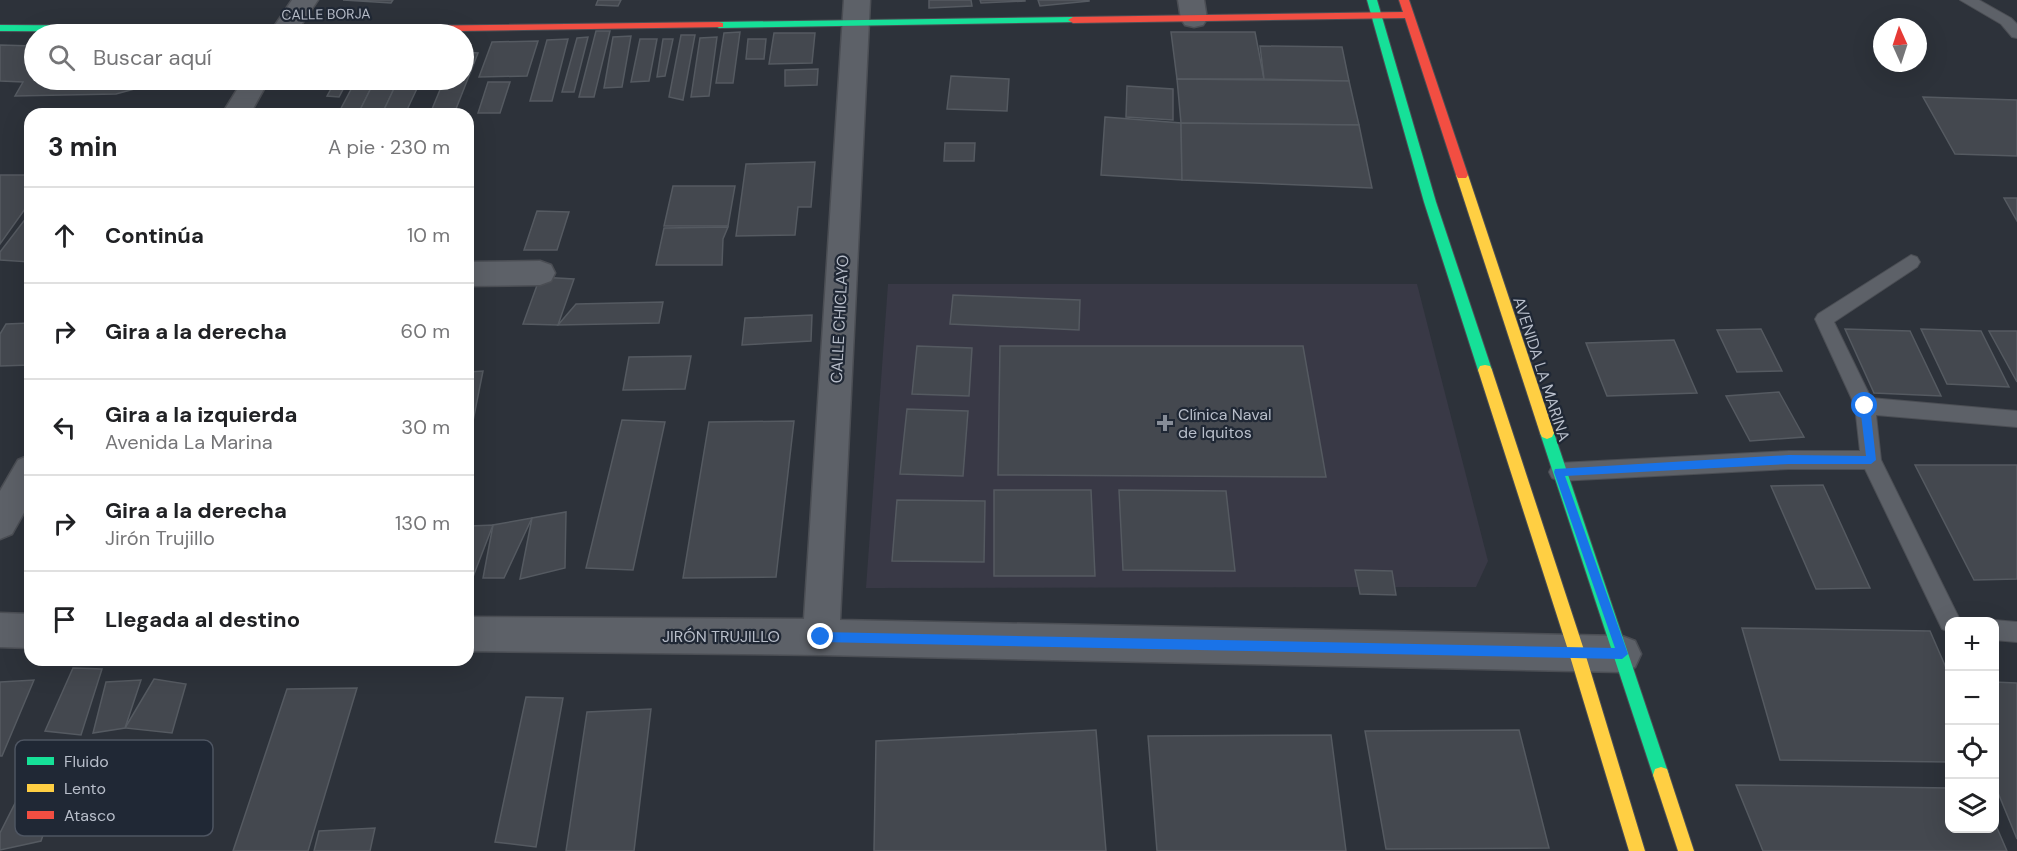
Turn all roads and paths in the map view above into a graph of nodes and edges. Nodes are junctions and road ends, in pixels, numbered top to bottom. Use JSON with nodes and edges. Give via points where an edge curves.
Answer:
{"nodes":[{"id":1,"x":304,"y":0,"type":"edge"},
{"id":2,"x":1372,"y":0,"type":"edge"},
{"id":3,"x":1422,"y":0,"type":"edge"},
{"id":4,"x":1967,"y":0,"type":"edge"},
{"id":5,"x":1406,"y":7,"type":"edge"},
{"id":6,"x":1192,"y":9,"type":"edge"},
{"id":7,"x":856,"y":11,"type":"edge"},
{"id":8,"x":1376,"y":15,"type":"junction"},
{"id":9,"x":289,"y":24,"type":"edge"},
{"id":10,"x":474,"y":26,"type":"edge"},
{"id":11,"x":0,"y":28,"type":"edge"},
{"id":12,"x":24,"y":28,"type":"edge"},
{"id":13,"x":2017,"y":33,"type":"edge"},
{"id":14,"x":250,"y":90,"type":"edge"},
{"id":15,"x":240,"y":108,"type":"edge"},
{"id":16,"x":1911,"y":262,"type":"dead end"},
{"id":17,"x":540,"y":273,"type":"dead end"},
{"id":18,"x":474,"y":274,"type":"edge"},
{"id":19,"x":1865,"y":406,"type":"junction"},
{"id":20,"x":2017,"y":419,"type":"edge"},
{"id":21,"x":1871,"y":460,"type":"junction"},
{"id":22,"x":1559,"y":472,"type":"junction"},
{"id":23,"x":24,"y":481,"type":"edge"},
{"id":24,"x":0,"y":523,"type":"edge"},
{"id":25,"x":1948,"y":617,"type":"edge"},
{"id":26,"x":0,"y":630,"type":"edge"},
{"id":27,"x":1999,"y":630,"type":"edge"},
{"id":28,"x":24,"y":631,"type":"edge"},
{"id":29,"x":2017,"y":632,"type":"edge"},
{"id":30,"x":474,"y":634,"type":"edge"},
{"id":31,"x":821,"y":637,"type":"junction"},
{"id":32,"x":1577,"y":653,"type":"junction"},
{"id":33,"x":1622,"y":654,"type":"junction"},
{"id":34,"x":1637,"y":851,"type":"edge"},
{"id":35,"x":1686,"y":851,"type":"edge"}],
"edges":[{"from":1,"to":9,"type":"street"},
{"from":2,"to":8,"type":"main road"},
{"from":3,"to":5,"type":"lane"},
{"from":4,"to":13,"type":"lane","via":[[2006,21]]},
{"from":5,"to":8,"type":"main road","name":"CALLE BORJA"},
{"from":5,"to":22,"type":"main road","name":"AVENIDA LA MARINA"},
{"from":6,"to":7,"type":"main road","name":"CALLE BORJA"},
{"from":6,"to":8,"type":"main road","name":"CALLE BORJA"},
{"from":7,"to":10,"type":"main road","name":"CALLE BORJA"},
{"from":7,"to":31,"type":"street","name":"CALLE CHICLAYO"},
{"from":8,"to":32,"type":"main road","via":[[1430,202]]},
{"from":11,"to":12,"type":"main road","name":"CALLE BORJA"},
{"from":14,"to":15,"type":"street"},
{"from":16,"to":19,"type":"lane","via":[[1824,319]]},
{"from":17,"to":18,"type":"street"},
{"from":19,"to":20,"type":"lane"},
{"from":19,"to":21,"type":"lane"},
{"from":21,"to":22,"type":"lane","via":[[1789,460]]},
{"from":21,"to":25,"type":"lane"},
{"from":22,"to":33,"type":"main road","name":"AVENIDA LA MARINA"},
{"from":23,"to":24,"type":"street"},
{"from":26,"to":28,"type":"street"},
{"from":27,"to":29,"type":"lane"},
{"from":30,"to":31,"type":"street","name":"JIRÓN TRUJILLO"},
{"from":31,"to":32,"type":"street","name":"JIRÓN TRUJILLO"},
{"from":32,"to":33,"type":"street","name":"JIRÓN TRUJILLO"},
{"from":32,"to":34,"type":"main road"},
{"from":33,"to":35,"type":"main road","name":"AVENIDA LA MARINA"}]}
